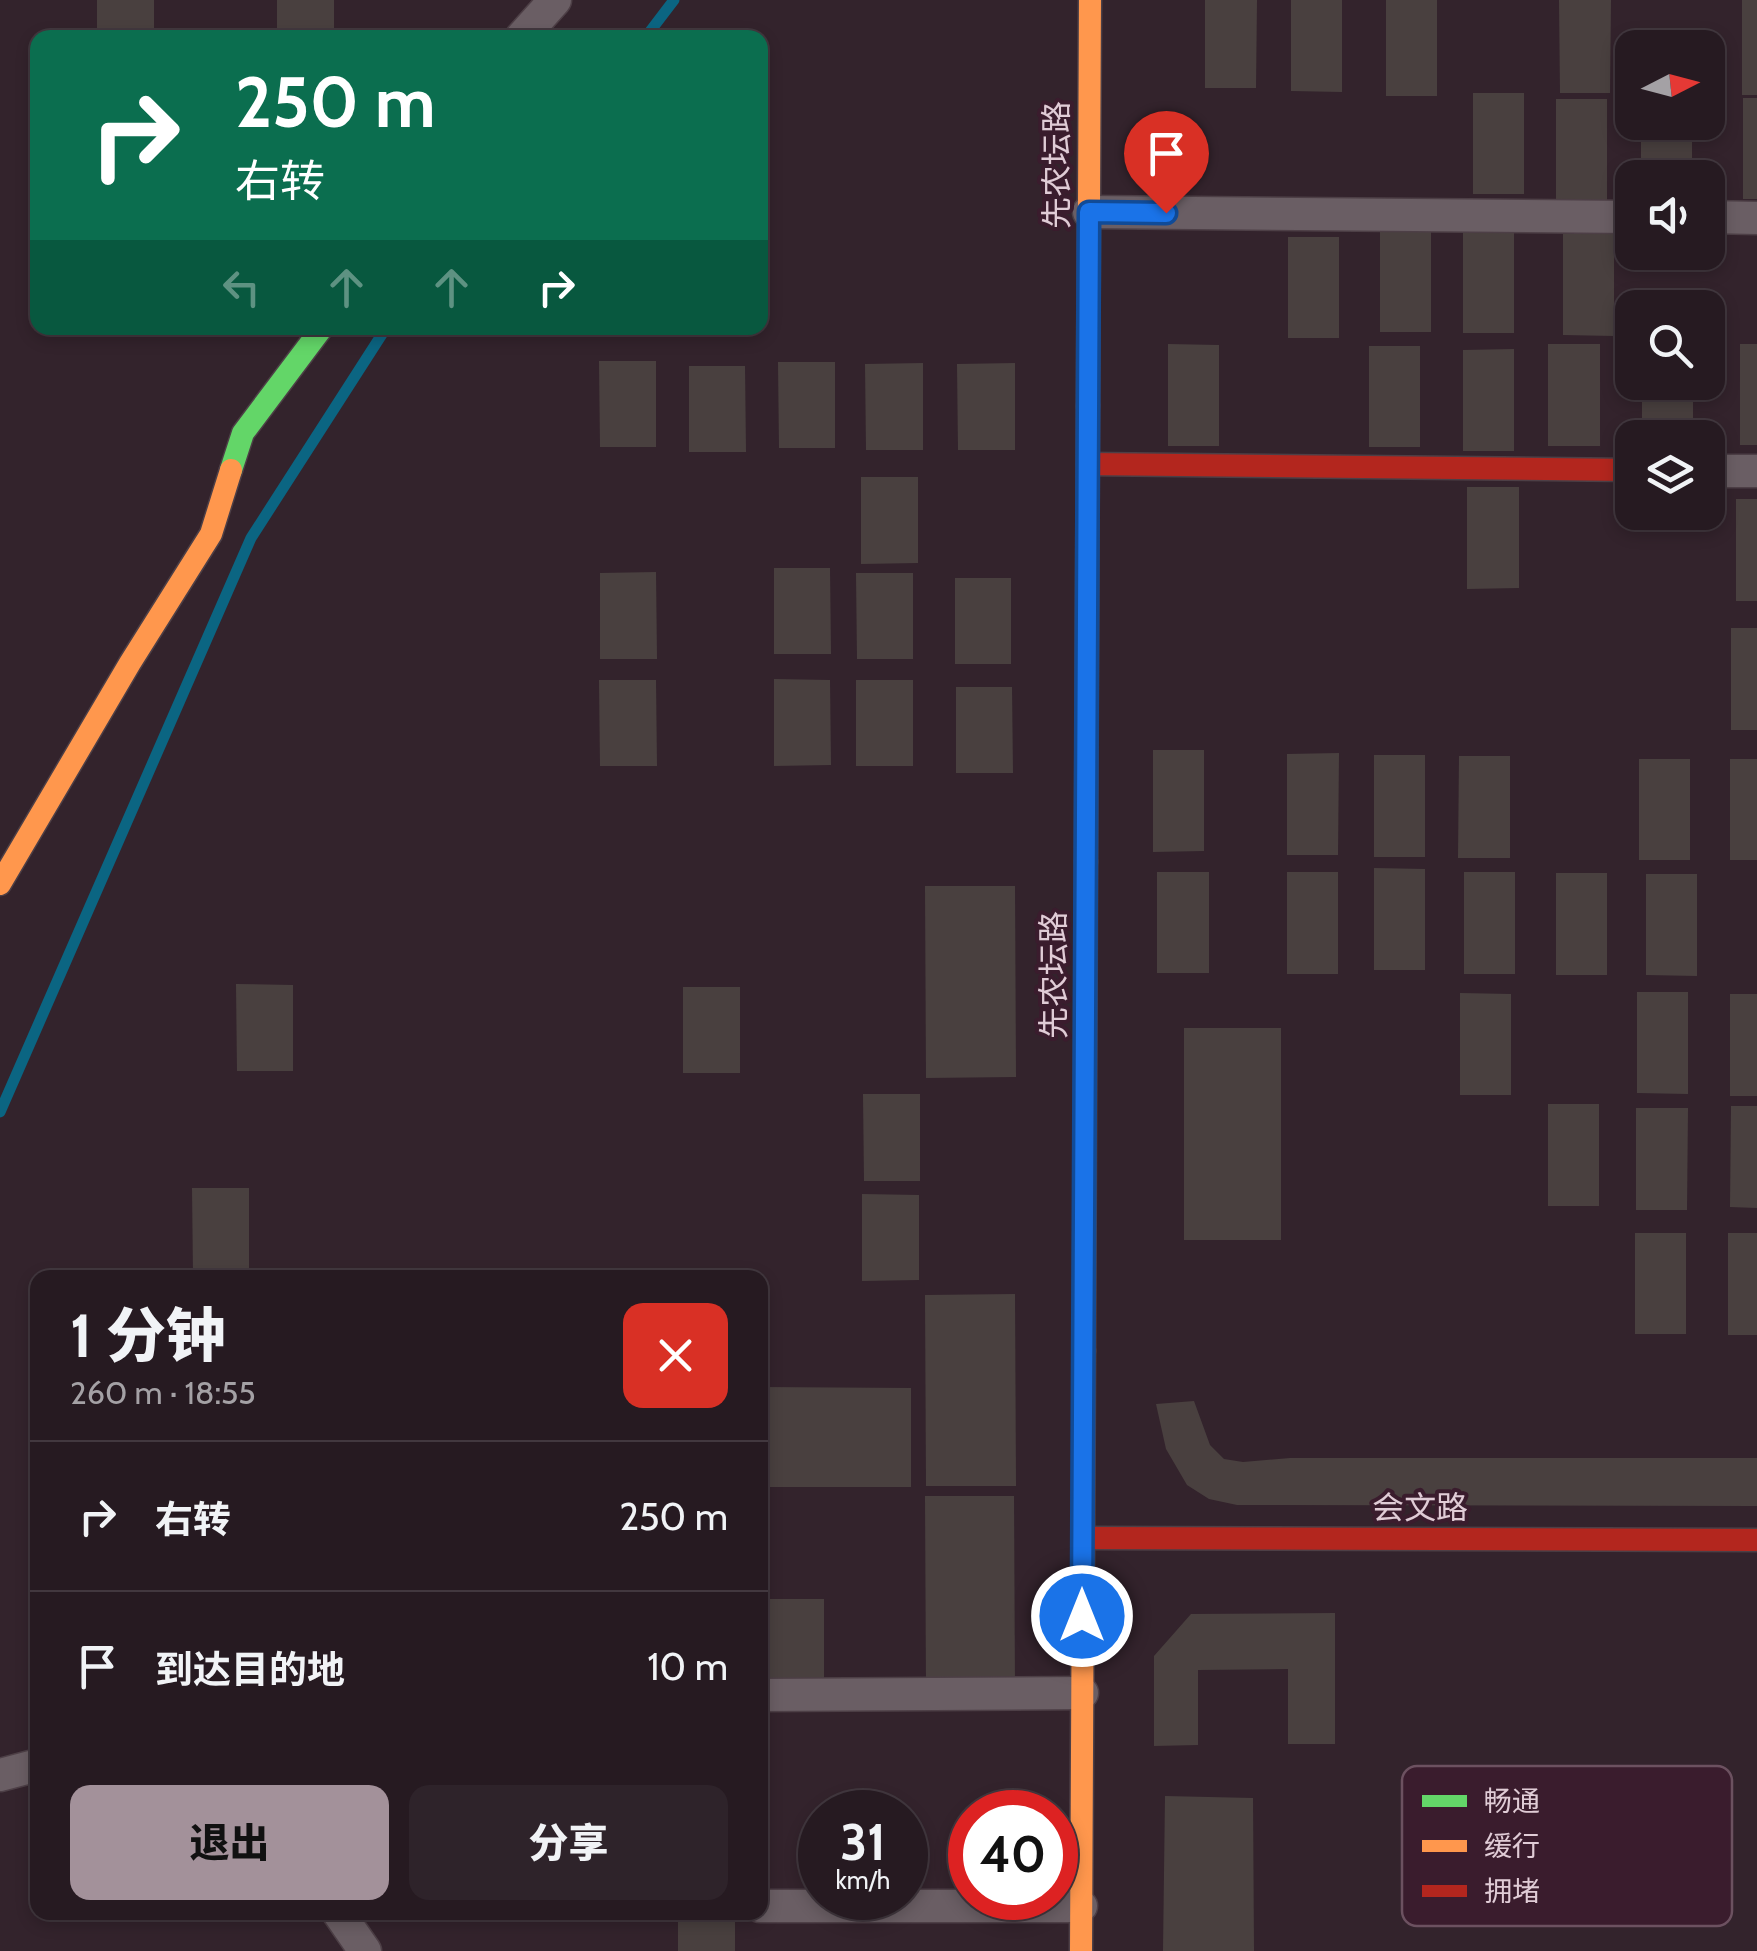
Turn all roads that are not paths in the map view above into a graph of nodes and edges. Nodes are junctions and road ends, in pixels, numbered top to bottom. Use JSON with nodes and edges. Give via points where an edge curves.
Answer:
{"nodes":[{"id":1,"x":555,"y":0,"type":"edge"},
{"id":2,"x":1090,"y":0,"type":"edge"},
{"id":3,"x":528,"y":30,"type":"edge"},
{"id":4,"x":1089,"y":212,"type":"junction"},
{"id":5,"x":1615,"y":217,"type":"edge"},
{"id":6,"x":1725,"y":218,"type":"edge"},
{"id":7,"x":1757,"y":218,"type":"edge"},
{"id":8,"x":317,"y":335,"type":"edge"},
{"id":9,"x":1088,"y":464,"type":"junction"},
{"id":10,"x":1615,"y":470,"type":"edge"},
{"id":11,"x":1725,"y":471,"type":"edge"},
{"id":12,"x":1757,"y":472,"type":"edge"},
{"id":13,"x":0,"y":884,"type":"edge"},
{"id":14,"x":1083,"y":1538,"type":"junction"},
{"id":15,"x":1757,"y":1540,"type":"edge"},
{"id":16,"x":1082,"y":1694,"type":"junction"},
{"id":17,"x":768,"y":1695,"type":"edge"},
{"id":18,"x":30,"y":1767,"type":"edge"},
{"id":19,"x":0,"y":1775,"type":"edge"},
{"id":20,"x":768,"y":1906,"type":"edge"},
{"id":21,"x":1081,"y":1906,"type":"junction"},
{"id":22,"x":344,"y":1920,"type":"edge"},
{"id":23,"x":365,"y":1951,"type":"edge"},
{"id":24,"x":1081,"y":1951,"type":"edge"}],
"edges":[{"from":1,"to":3,"type":"street"},
{"from":2,"to":4,"type":"street","name":"先农坛路"},
{"from":4,"to":5,"type":"street"},
{"from":4,"to":9,"type":"street","name":"先农坛路"},
{"from":6,"to":7,"type":"street"},
{"from":8,"to":13,"type":"street","via":[[244,433],[210,534]]},
{"from":9,"to":10,"type":"street"},
{"from":9,"to":14,"type":"street","name":"先农坛路"},
{"from":11,"to":12,"type":"street"},
{"from":14,"to":15,"type":"street","name":"会文路"},
{"from":14,"to":16,"type":"street","name":"先农坛路"},
{"from":16,"to":17,"type":"street"},
{"from":16,"to":21,"type":"street","name":"先农坛路"},
{"from":18,"to":19,"type":"street"},
{"from":20,"to":21,"type":"street"},
{"from":21,"to":24,"type":"street","name":"先农坛路"},
{"from":22,"to":23,"type":"street"}]}
